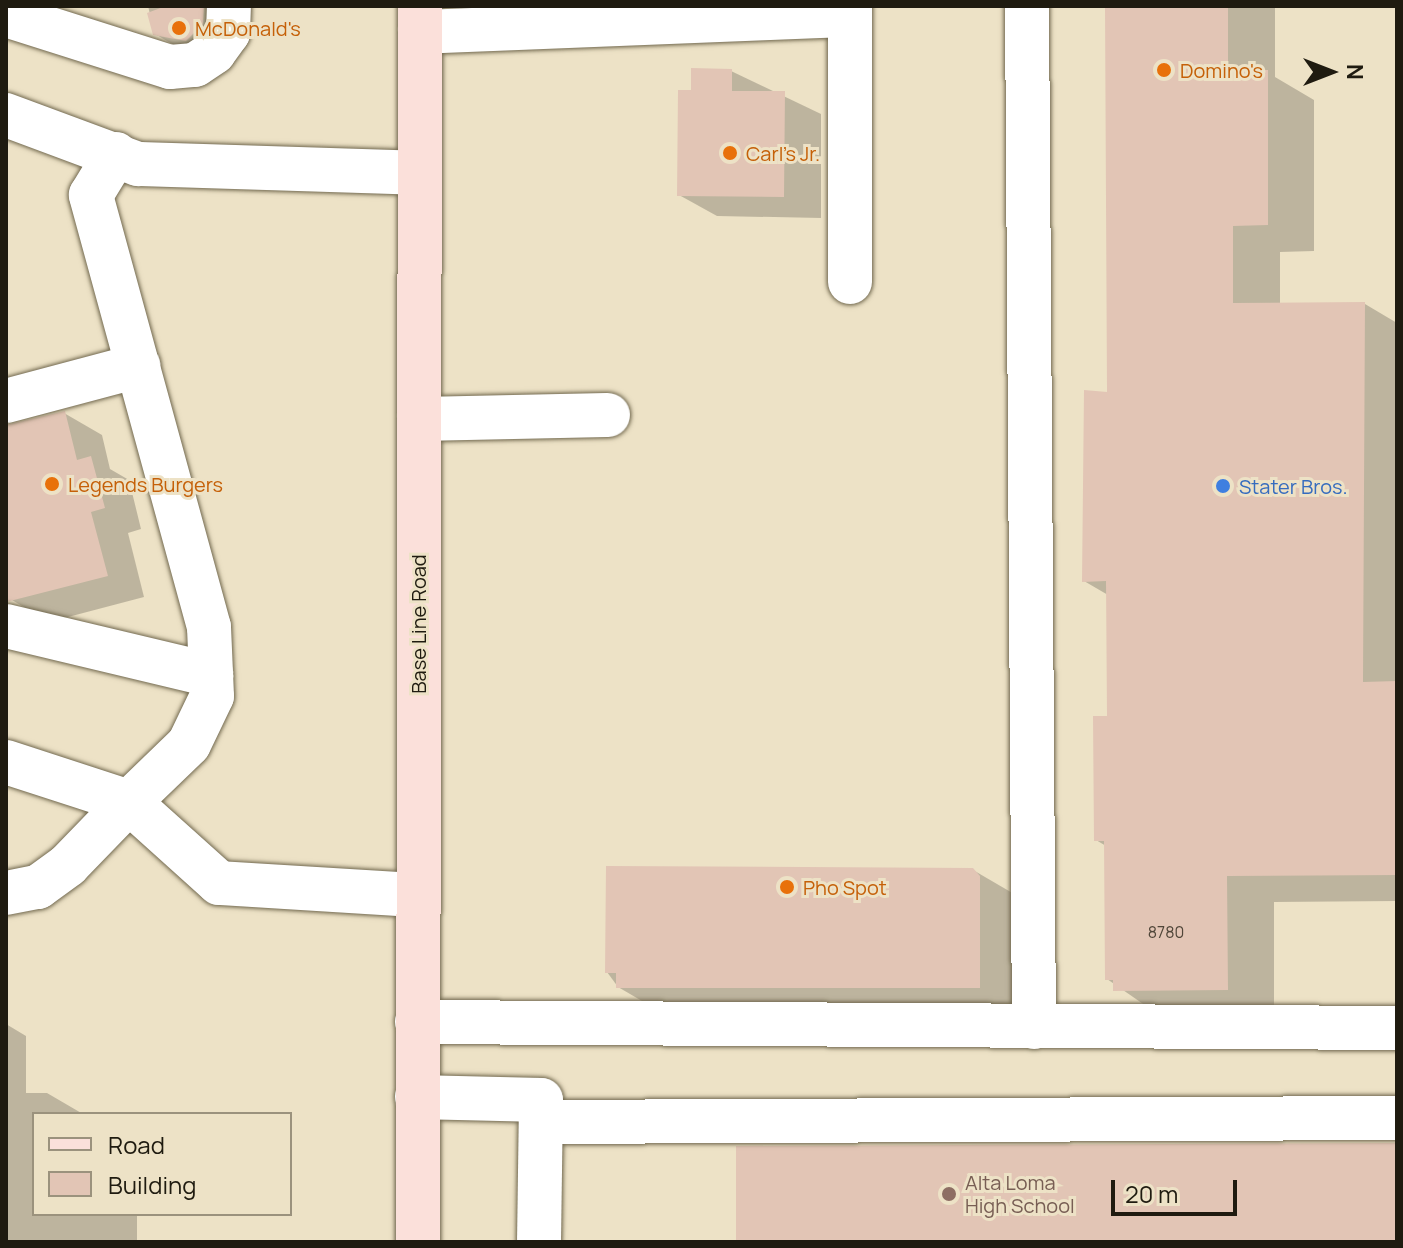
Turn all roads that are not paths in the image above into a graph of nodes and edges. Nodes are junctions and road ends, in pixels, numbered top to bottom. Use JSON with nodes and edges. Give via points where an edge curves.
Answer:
{"nodes":[{"id":1,"x":74,"y":6,"type":"edge"},
{"id":2,"x":229,"y":6,"type":"edge"},
{"id":3,"x":1027,"y":6,"type":"edge"},
{"id":4,"x":849,"y":10,"type":"edge"},
{"id":5,"x":6,"y":15,"type":"edge"},
{"id":6,"x":575,"y":15,"type":"edge"},
{"id":7,"x":420,"y":19,"type":"edge"},
{"id":8,"x":138,"y":60,"type":"junction"},
{"id":9,"x":6,"y":115,"type":"edge"},
{"id":10,"x":116,"y":154,"type":"junction"},
{"id":11,"x":419,"y":173,"type":"junction"},
{"id":12,"x":850,"y":282,"type":"dead end"},
{"id":13,"x":138,"y":366,"type":"junction"},
{"id":14,"x":6,"y":401,"type":"edge"},
{"id":15,"x":608,"y":415,"type":"dead end"},
{"id":16,"x":419,"y":419,"type":"junction"},
{"id":17,"x":6,"y":626,"type":"edge"},
{"id":18,"x":211,"y":675,"type":"junction"},
{"id":19,"x":6,"y":762,"type":"edge"},
{"id":20,"x":129,"y":802,"type":"junction"},
{"id":21,"x":6,"y":893,"type":"edge"},
{"id":22,"x":417,"y":895,"type":"junction"},
{"id":23,"x":417,"y":1022,"type":"junction"},
{"id":24,"x":1034,"y":1027,"type":"junction"},
{"id":25,"x":1397,"y":1028,"type":"edge"},
{"id":26,"x":417,"y":1097,"type":"junction"},
{"id":27,"x":1397,"y":1118,"type":"edge"},
{"id":28,"x":541,"y":1122,"type":"junction"},
{"id":29,"x":418,"y":1242,"type":"edge"},
{"id":30,"x":539,"y":1242,"type":"edge"}],
"edges":[{"from":1,"to":8,"type":"lane","via":[[96,15]]},
{"from":2,"to":8,"type":"lane","via":[[228,33],[195,65]]},
{"from":3,"to":24,"type":"lane"},
{"from":4,"to":6,"type":"lane"},
{"from":4,"to":12,"type":"lane"},
{"from":5,"to":8,"type":"lane"},
{"from":6,"to":7,"type":"lane"},
{"from":7,"to":11,"type":"main road","name":"Base Line Road"},
{"from":9,"to":10,"type":"lane"},
{"from":10,"to":11,"type":"lane","via":[[138,164]]},
{"from":10,"to":13,"type":"lane","via":[[91,195]]},
{"from":11,"to":16,"type":"main road","name":"Base Line Road"},
{"from":13,"to":14,"type":"lane"},
{"from":13,"to":18,"type":"lane","via":[[209,627]]},
{"from":15,"to":16,"type":"lane"},
{"from":16,"to":22,"type":"main road","name":"Base Line Road"},
{"from":17,"to":18,"type":"lane"},
{"from":18,"to":20,"type":"lane","via":[[212,696],[189,744]]},
{"from":19,"to":20,"type":"lane"},
{"from":20,"to":21,"type":"lane","via":[[58,873],[38,887]]},
{"from":20,"to":22,"type":"lane","via":[[219,883]]},
{"from":22,"to":23,"type":"main road","name":"Base Line Road"},
{"from":23,"to":24,"type":"lane"},
{"from":23,"to":26,"type":"main road","name":"Base Line Road"},
{"from":24,"to":25,"type":"lane"},
{"from":26,"to":28,"type":"lane","via":[[541,1100]]},
{"from":26,"to":29,"type":"main road","name":"Base Line Road"},
{"from":27,"to":28,"type":"lane"},
{"from":28,"to":30,"type":"lane"}]}
